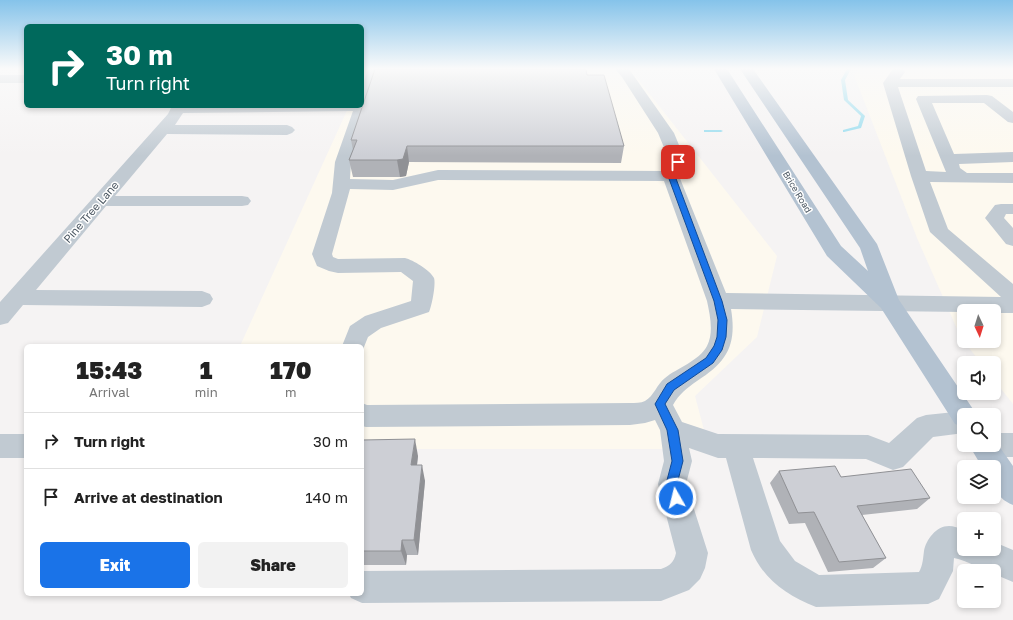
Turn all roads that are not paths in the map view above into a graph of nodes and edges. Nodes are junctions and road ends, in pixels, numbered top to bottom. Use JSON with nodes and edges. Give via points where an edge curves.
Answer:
{"nodes":[{"id":1,"x":643,"y":98,"type":"edge"},
{"id":2,"x":738,"y":98,"type":"edge"},
{"id":3,"x":766,"y":98,"type":"edge"},
{"id":4,"x":895,"y":98,"type":"edge"},
{"id":5,"x":178,"y":108,"type":"edge"},
{"id":6,"x":362,"y":108,"type":"edge"},
{"id":7,"x":1013,"y":119,"type":"edge"},
{"id":8,"x":163,"y":129,"type":"junction"},
{"id":9,"x":287,"y":130,"type":"dead end"},
{"id":10,"x":1013,"y":157,"type":"edge"},
{"id":11,"x":948,"y":159,"type":"junction"},
{"id":12,"x":671,"y":176,"type":"junction"},
{"id":13,"x":919,"y":176,"type":"junction"},
{"id":14,"x":963,"y":178,"type":"junction"},
{"id":15,"x":1013,"y":178,"type":"edge"},
{"id":16,"x":342,"y":184,"type":"junction"},
{"id":17,"x":101,"y":201,"type":"junction"},
{"id":18,"x":242,"y":201,"type":"dead end"},
{"id":19,"x":1013,"y":209,"type":"edge"},
{"id":20,"x":1013,"y":240,"type":"edge"},
{"id":21,"x":1013,"y":296,"type":"edge"},
{"id":22,"x":18,"y":297,"type":"junction"},
{"id":23,"x":202,"y":299,"type":"dead end"},
{"id":24,"x":718,"y":301,"type":"junction"},
{"id":25,"x":889,"y":303,"type":"junction"},
{"id":26,"x":1013,"y":305,"type":"edge"},
{"id":27,"x":0,"y":317,"type":"edge"},
{"id":28,"x":355,"y":344,"type":"edge"},
{"id":29,"x":959,"y":408,"type":"edge"},
{"id":30,"x":364,"y":414,"type":"edge"},
{"id":31,"x":666,"y":417,"type":"junction"},
{"id":32,"x":957,"y":423,"type":"edge"},
{"id":33,"x":1001,"y":444,"type":"edge"},
{"id":34,"x":1013,"y":445,"type":"edge"},
{"id":35,"x":0,"y":446,"type":"edge"},
{"id":36,"x":24,"y":446,"type":"edge"},
{"id":37,"x":736,"y":446,"type":"junction"},
{"id":38,"x":988,"y":452,"type":"edge"},
{"id":39,"x":1013,"y":491,"type":"edge"},
{"id":40,"x":957,"y":543,"type":"edge"},
{"id":41,"x":990,"y":556,"type":"edge"},
{"id":42,"x":1013,"y":566,"type":"edge"},
{"id":43,"x":364,"y":587,"type":"edge"}],
"edges":[{"from":1,"to":12,"type":"street","via":[[666,133],[678,162]]},
{"from":2,"to":25,"type":"main road","name":"Brice Road","via":[[834,251]]},
{"from":3,"to":25,"type":"main road","name":"Brice Road","via":[[870,248]]},
{"from":4,"to":13,"type":"street"},
{"from":5,"to":8,"type":"street","name":"Pine Tree Lane"},
{"from":6,"to":16,"type":"street","via":[[343,162]]},
{"from":7,"to":11,"type":"street","via":[[987,99],[923,99]]},
{"from":8,"to":9,"type":"street"},
{"from":8,"to":17,"type":"street","name":"Pine Tree Lane"},
{"from":10,"to":11,"type":"street"},
{"from":11,"to":14,"type":"street","via":[[953,170]]},
{"from":12,"to":16,"type":"street","via":[[438,175],[393,185]]},
{"from":12,"to":24,"type":"street"},
{"from":13,"to":14,"type":"street"},
{"from":13,"to":21,"type":"street","via":[[940,232]]},
{"from":14,"to":15,"type":"street"},
{"from":16,"to":28,"type":"street","via":[[322,254],[324,261],[338,266],[405,265],[424,279],[421,306],[373,322],[358,332]]},
{"from":17,"to":18,"type":"street"},
{"from":17,"to":22,"type":"street","name":"Pine Tree Lane"},
{"from":19,"to":20,"type":"street","via":[[1000,210],[994,218]]},
{"from":22,"to":23,"type":"street"},
{"from":22,"to":27,"type":"street","name":"Pine Tree Lane"},
{"from":24,"to":25,"type":"street"},
{"from":24,"to":31,"type":"street","via":[[722,320],[718,347],[709,360],[671,387]]},
{"from":25,"to":26,"type":"street"},
{"from":25,"to":29,"type":"main road","name":"Brice Road"},
{"from":30,"to":31,"type":"street","via":[[650,412]]},
{"from":31,"to":37,"type":"street","via":[[718,446]]},
{"from":31,"to":43,"type":"street","via":[[678,461],[672,484],[692,553],[689,568],[678,578],[660,585]]},
{"from":32,"to":37,"type":"street","via":[[926,426],[893,458],[868,447]]},
{"from":33,"to":34,"type":"street"},
{"from":35,"to":36,"type":"street"},
{"from":37,"to":40,"type":"street","via":[[767,550],[784,572],[816,591],[928,588],[937,571],[940,549],[948,541]]},
{"from":38,"to":39,"type":"main road"},
{"from":41,"to":42,"type":"street"}]}
